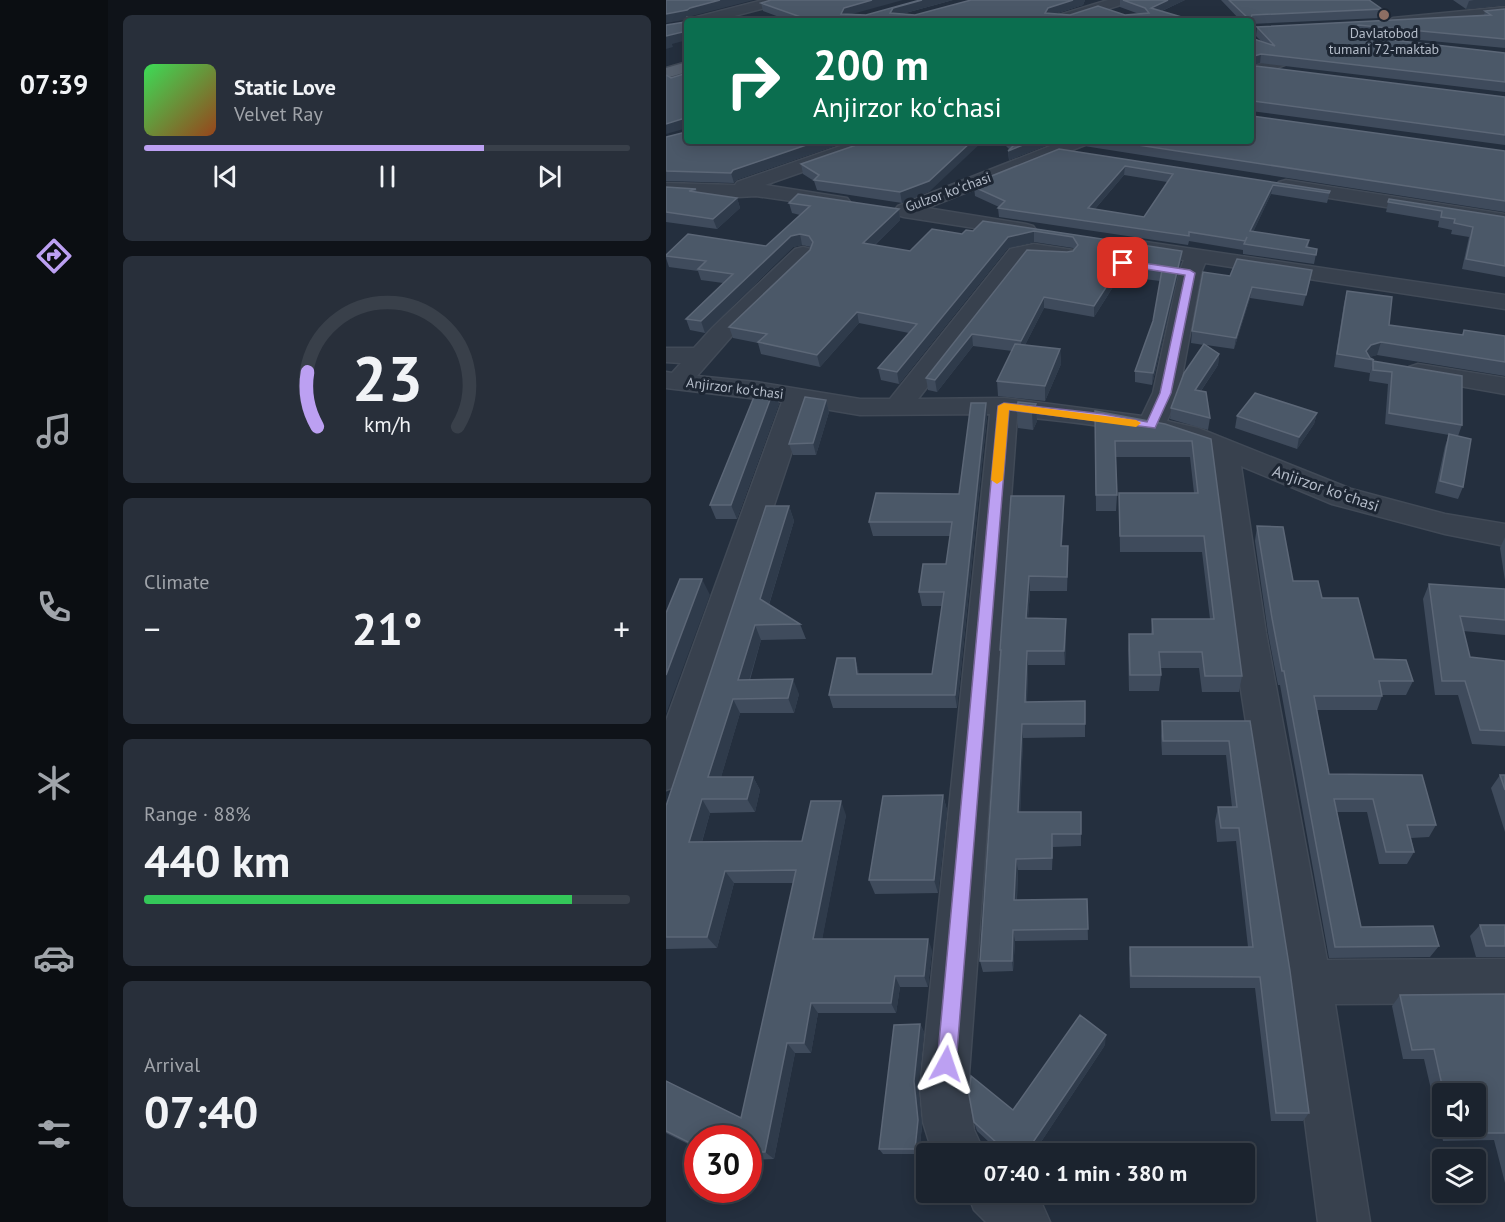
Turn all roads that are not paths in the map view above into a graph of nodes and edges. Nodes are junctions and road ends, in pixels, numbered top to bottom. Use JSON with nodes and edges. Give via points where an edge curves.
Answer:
{"nodes":[{"id":1,"x":779,"y":0,"type":"edge"},
{"id":2,"x":1075,"y":0,"type":"edge"},
{"id":3,"x":1122,"y":0,"type":"edge"},
{"id":4,"x":1498,"y":0,"type":"edge"},
{"id":5,"x":1505,"y":4,"type":"edge"},
{"id":6,"x":1098,"y":8,"type":"junction"},
{"id":7,"x":1505,"y":11,"type":"edge"},
{"id":8,"x":1118,"y":14,"type":"edge"},
{"id":9,"x":710,"y":18,"type":"edge"},
{"id":10,"x":1064,"y":18,"type":"edge"},
{"id":11,"x":1381,"y":24,"type":"edge"},
{"id":12,"x":1332,"y":41,"type":"edge"},
{"id":13,"x":684,"y":68,"type":"edge"},
{"id":14,"x":1256,"y":72,"type":"edge"},
{"id":15,"x":666,"y":73,"type":"edge"},
{"id":16,"x":1295,"y":74,"type":"edge"},
{"id":17,"x":865,"y":144,"type":"edge"},
{"id":18,"x":1086,"y":148,"type":"edge"},
{"id":19,"x":1269,"y":184,"type":"edge"},
{"id":20,"x":666,"y":189,"type":"edge"},
{"id":21,"x":729,"y":192,"type":"junction"},
{"id":22,"x":859,"y":204,"type":"edge"},
{"id":23,"x":882,"y":207,"type":"edge"},
{"id":24,"x":904,"y":211,"type":"junction"},
{"id":25,"x":1505,"y":220,"type":"edge"},
{"id":26,"x":1119,"y":253,"type":"edge"},
{"id":27,"x":803,"y":254,"type":"edge"},
{"id":28,"x":1194,"y":264,"type":"junction"},
{"id":29,"x":1331,"y":293,"type":"dead end"},
{"id":30,"x":1505,"y":302,"type":"edge"},
{"id":31,"x":666,"y":355,"type":"edge"},
{"id":32,"x":699,"y":356,"type":"junction"},
{"id":33,"x":1397,"y":368,"type":"edge"},
{"id":34,"x":672,"y":381,"type":"edge"},
{"id":35,"x":1505,"y":386,"type":"edge"},
{"id":36,"x":797,"y":396,"type":"junction"},
{"id":37,"x":898,"y":406,"type":"junction"},
{"id":38,"x":1004,"y":406,"type":"junction"},
{"id":39,"x":1151,"y":426,"type":"junction"},
{"id":40,"x":1225,"y":450,"type":"junction"},
{"id":41,"x":1505,"y":535,"type":"edge"},
{"id":42,"x":666,"y":773,"type":"edge"},
{"id":43,"x":1505,"y":981,"type":"edge"},
{"id":44,"x":1309,"y":982,"type":"junction"},
{"id":45,"x":954,"y":1143,"type":"edge"},
{"id":46,"x":1004,"y":1203,"type":"edge"},
{"id":47,"x":1024,"y":1222,"type":"edge"},
{"id":48,"x":1344,"y":1222,"type":"edge"}],
"edges":[{"from":1,"to":9,"type":"street"},
{"from":2,"to":6,"type":"street"},
{"from":3,"to":6,"type":"street"},
{"from":4,"to":5,"type":"street"},
{"from":6,"to":8,"type":"street"},
{"from":6,"to":10,"type":"street"},
{"from":7,"to":11,"type":"street"},
{"from":12,"to":14,"type":"street"},
{"from":13,"to":15,"type":"main road"},
{"from":14,"to":16,"type":"street"},
{"from":17,"to":21,"type":"street"},
{"from":18,"to":24,"type":"street","name":"Gulzor koʻchasi","via":[[1056,150]]},
{"from":19,"to":25,"type":"street"},
{"from":20,"to":21,"type":"street"},
{"from":21,"to":22,"type":"street","via":[[756,190]]},
{"from":23,"to":24,"type":"street","name":"Gulzor koʻchasi"},
{"from":24,"to":37,"type":"street","via":[[1085,248],[1018,254]]},
{"from":26,"to":28,"type":"street"},
{"from":27,"to":32,"type":"street","name":"Anjirzor koʻchasi"},
{"from":28,"to":29,"type":"street"},
{"from":28,"to":30,"type":"street"},
{"from":28,"to":39,"type":"street","via":[[1166,393]]},
{"from":31,"to":32,"type":"street"},
{"from":32,"to":34,"type":"street","name":"Anjirzor koʻchasi"},
{"from":33,"to":35,"type":"street"},
{"from":34,"to":36,"type":"street","name":"Anjirzor koʻchasi"},
{"from":36,"to":37,"type":"street","name":"Anjirzor koʻchasi","via":[[860,406]]},
{"from":36,"to":42,"type":"street"},
{"from":37,"to":38,"type":"street","name":"Anjirzor koʻchasi"},
{"from":38,"to":39,"type":"street","name":"Anjirzor koʻchasi"},
{"from":38,"to":45,"type":"street","via":[[944,1088],[945,1112]]},
{"from":39,"to":40,"type":"street","name":"Anjirzor koʻchasi","via":[[1188,434]]},
{"from":40,"to":41,"type":"street","name":"Anjirzor koʻchasi","via":[[1342,497]]},
{"from":40,"to":44,"type":"street","via":[[1249,633]]},
{"from":43,"to":44,"type":"street"},
{"from":44,"to":48,"type":"street"},
{"from":46,"to":47,"type":"street"}]}
